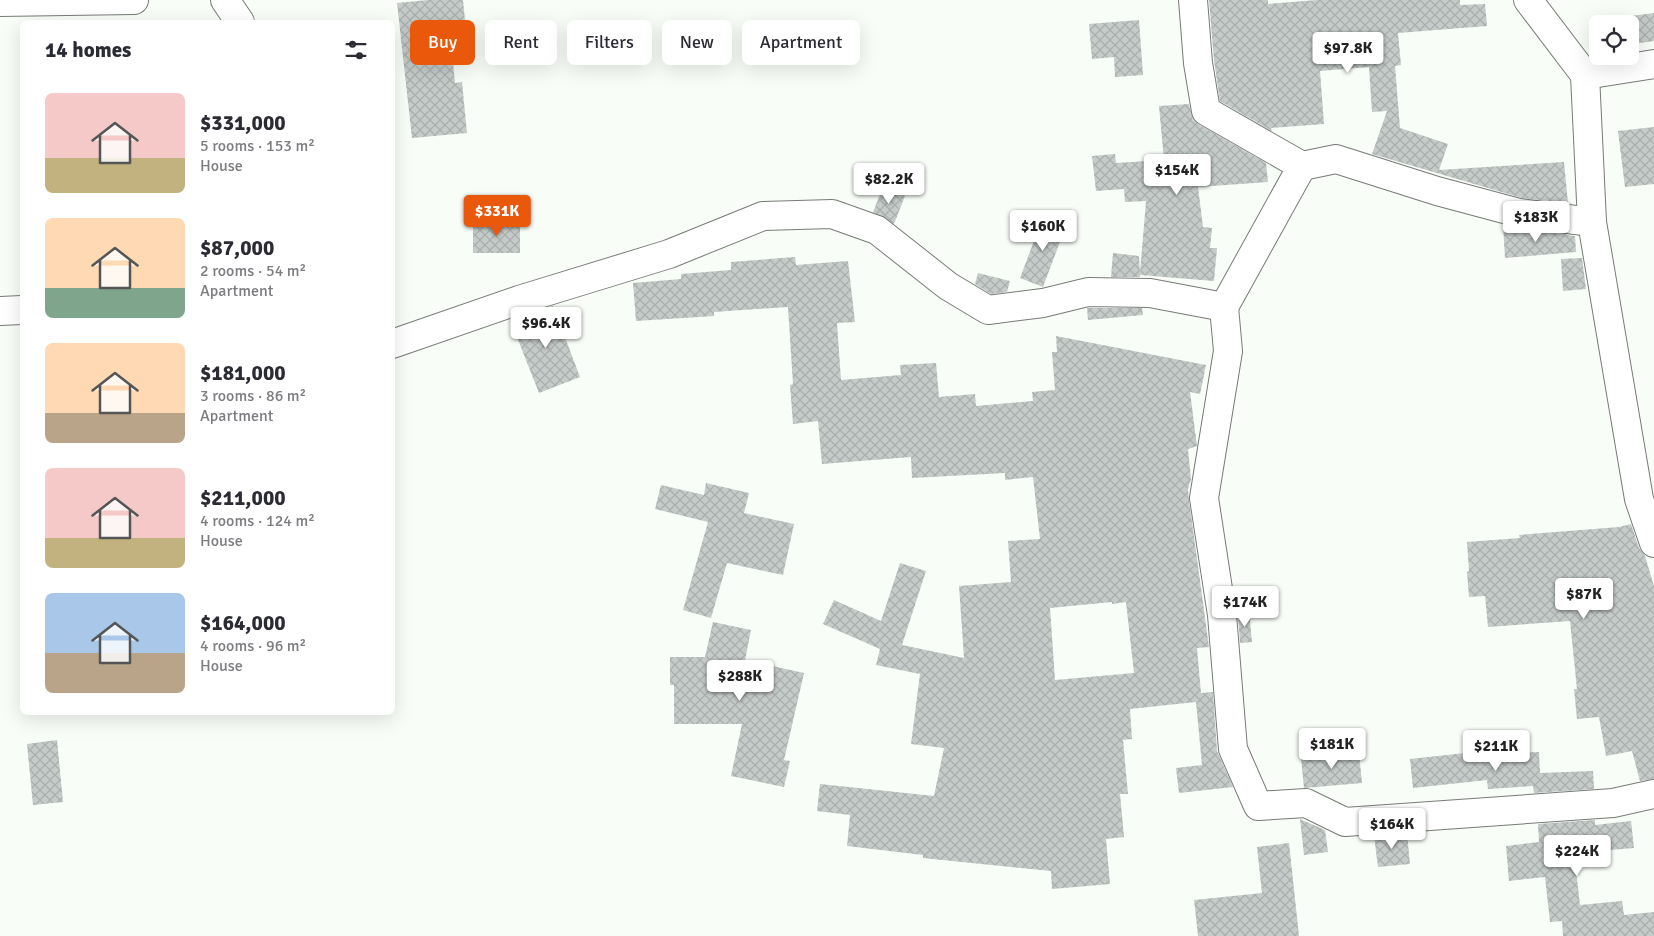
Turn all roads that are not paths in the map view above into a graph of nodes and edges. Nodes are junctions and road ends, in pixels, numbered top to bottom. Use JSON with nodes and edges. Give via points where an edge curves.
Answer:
{"nodes":[{"id":1,"x":134,"y":0,"type":"edge"},
{"id":2,"x":225,"y":0,"type":"edge"},
{"id":3,"x":1193,"y":0,"type":"edge"},
{"id":4,"x":1528,"y":0,"type":"edge"},
{"id":5,"x":0,"y":2,"type":"edge"},
{"id":6,"x":239,"y":20,"type":"edge"},
{"id":7,"x":1654,"y":64,"type":"edge"},
{"id":8,"x":1585,"y":75,"type":"junction"},
{"id":9,"x":1302,"y":166,"type":"junction"},
{"id":10,"x":1592,"y":222,"type":"junction"},
{"id":11,"x":1224,"y":307,"type":"junction"},
{"id":12,"x":20,"y":310,"type":"edge"},
{"id":13,"x":0,"y":311,"type":"edge"},
{"id":14,"x":395,"y":343,"type":"edge"},
{"id":15,"x":1654,"y":544,"type":"edge"},
{"id":16,"x":1654,"y":794,"type":"edge"}],
"edges":[{"from":1,"to":5,"type":"street"},
{"from":2,"to":6,"type":"street"},
{"from":3,"to":9,"type":"street","via":[[1206,110]]},
{"from":4,"to":8,"type":"street"},
{"from":7,"to":8,"type":"street"},
{"from":8,"to":10,"type":"street"},
{"from":9,"to":10,"type":"street","via":[[1336,159],[1519,214]]},
{"from":9,"to":11,"type":"street"},
{"from":10,"to":15,"type":"street","via":[[1639,499]]},
{"from":11,"to":14,"type":"street","via":[[1150,293],[1088,292],[1043,303],[988,310],[948,286],[878,230],[832,214],[763,216],[669,254],[519,300]]},
{"from":11,"to":16,"type":"street","via":[[1228,352],[1204,498],[1222,615],[1233,749],[1258,806],[1306,803],[1345,822],[1614,803]]},
{"from":12,"to":13,"type":"street"}]}
